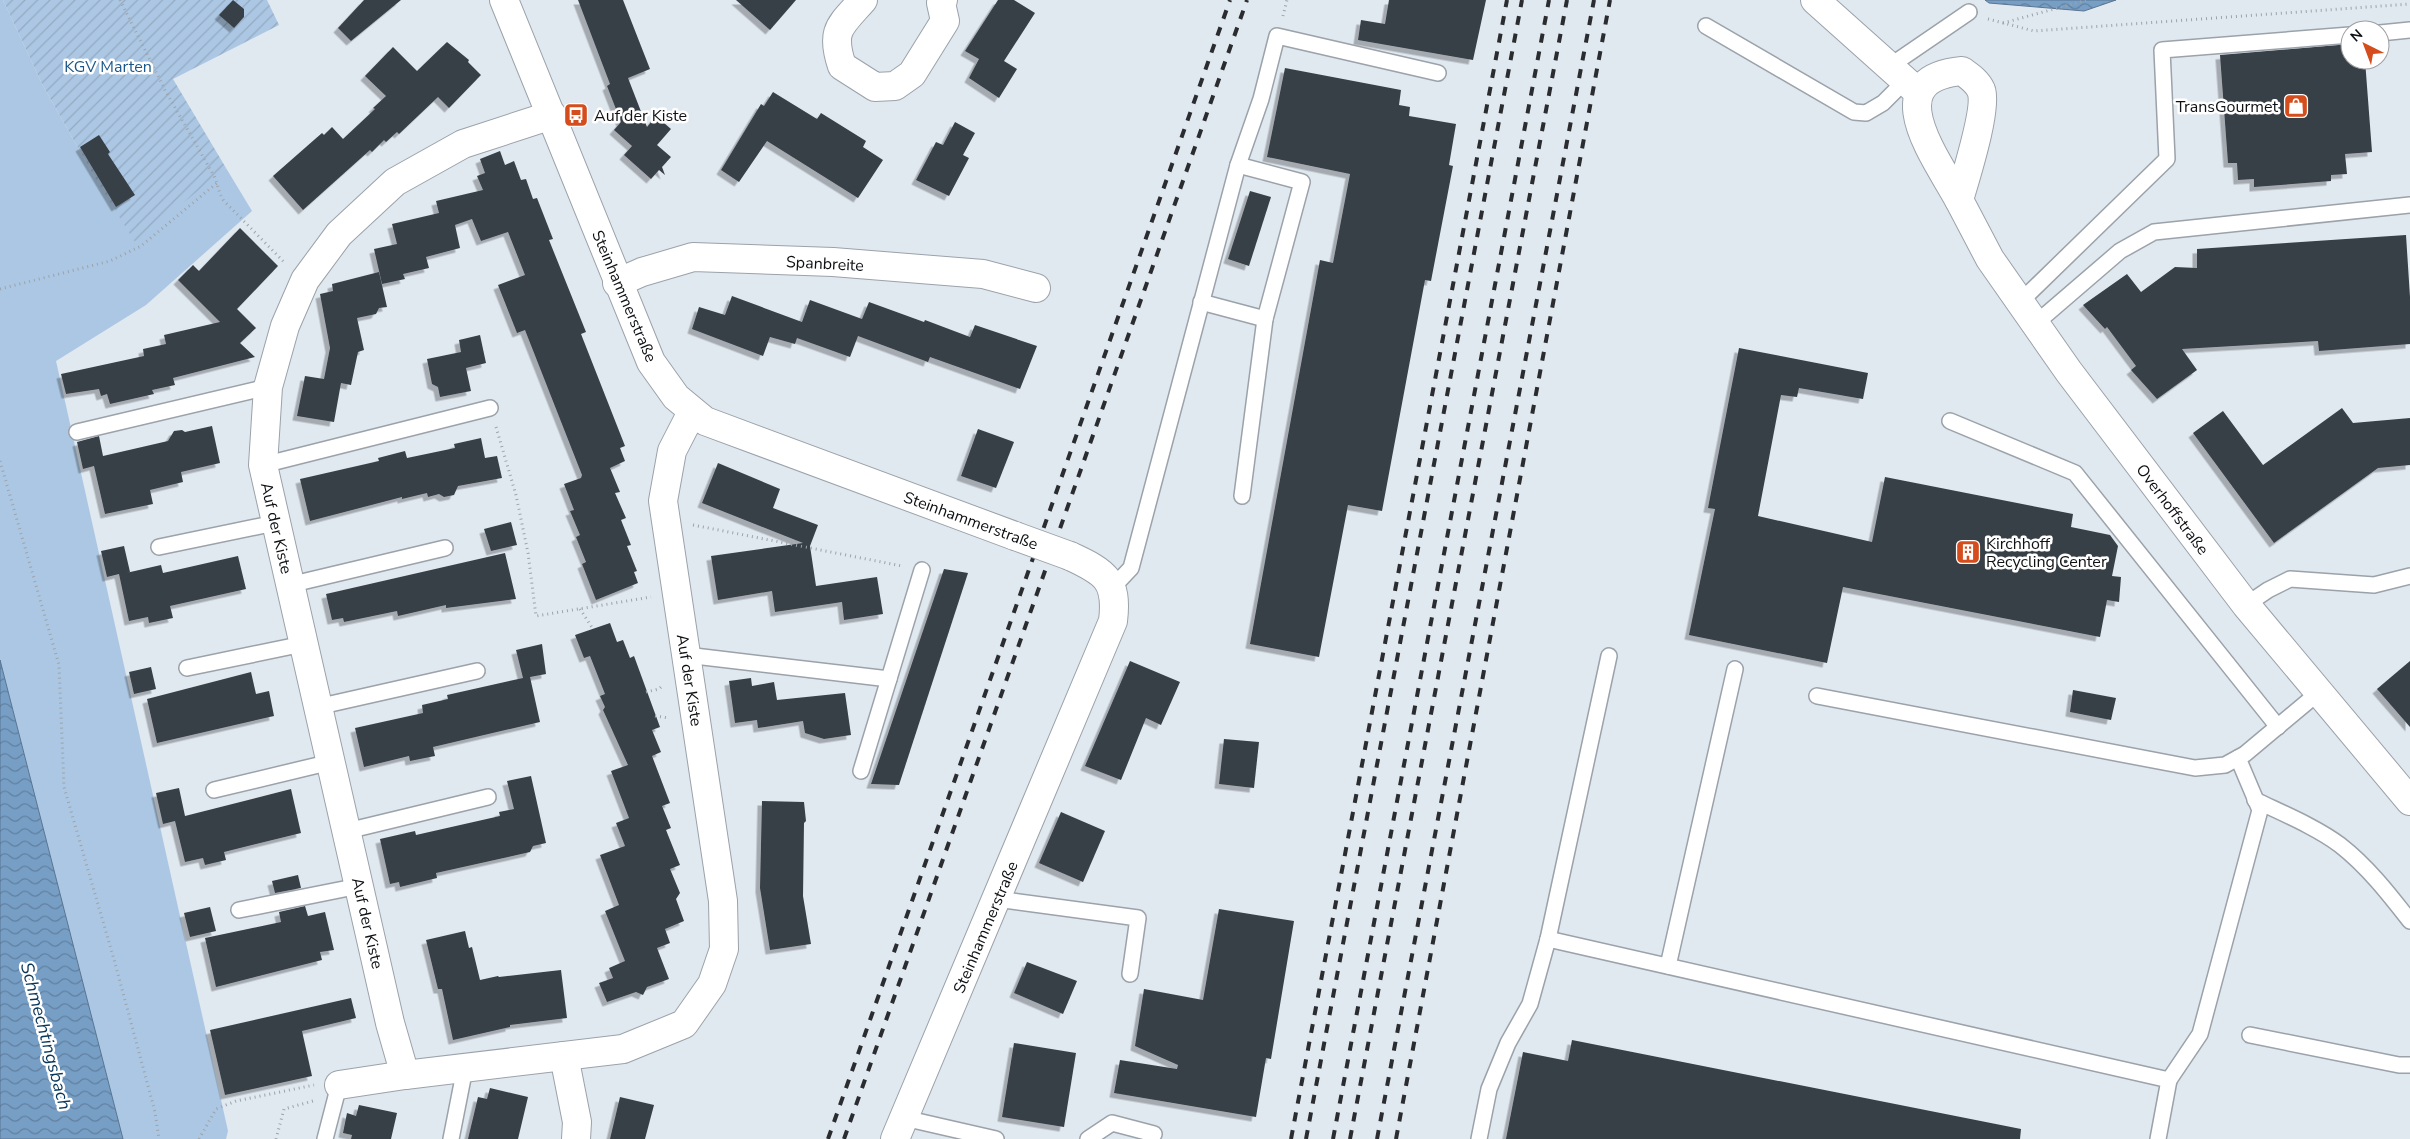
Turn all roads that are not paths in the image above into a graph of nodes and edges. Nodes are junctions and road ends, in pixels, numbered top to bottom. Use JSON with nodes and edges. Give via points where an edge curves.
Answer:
{"nodes":[{"id":1,"x":504,"y":0,"type":"edge"},
{"id":2,"x":864,"y":0,"type":"edge"},
{"id":3,"x":1815,"y":0,"type":"edge"},
{"id":4,"x":940,"y":1,"type":"edge"},
{"id":5,"x":1969,"y":12,"type":"road end"},
{"id":6,"x":1706,"y":26,"type":"dead end"},
{"id":7,"x":2410,"y":30,"type":"edge"},
{"id":8,"x":2390,"y":32,"type":"edge"},
{"id":9,"x":2340,"y":36,"type":"edge"},
{"id":10,"x":1438,"y":72,"type":"dead end"},
{"id":11,"x":1904,"y":80,"type":"junction"},
{"id":12,"x":552,"y":114,"type":"junction"},
{"id":13,"x":1238,"y":165,"type":"junction"},
{"id":14,"x":1959,"y":200,"type":"junction"},
{"id":15,"x":2410,"y":206,"type":"edge"},
{"id":16,"x":617,"y":283,"type":"junction"},
{"id":17,"x":1036,"y":288,"type":"dead end"},
{"id":18,"x":1202,"y":302,"type":"junction"},
{"id":19,"x":2019,"y":303,"type":"junction"},
{"id":20,"x":1265,"y":319,"type":"junction"},
{"id":21,"x":2034,"y":325,"type":"junction"},
{"id":22,"x":268,"y":386,"type":"junction"},
{"id":23,"x":490,"y":408,"type":"road end"},
{"id":24,"x":692,"y":412,"type":"junction"},
{"id":25,"x":1950,"y":421,"type":"dead end"},
{"id":26,"x":77,"y":432,"type":"dead end"},
{"id":27,"x":263,"y":466,"type":"junction"},
{"id":28,"x":1242,"y":496,"type":"dead end"},
{"id":29,"x":275,"y":523,"type":"junction"},
{"id":30,"x":159,"y":547,"type":"dead end"},
{"id":31,"x":445,"y":548,"type":"dead end"},
{"id":32,"x":922,"y":570,"type":"road end"},
{"id":33,"x":2410,"y":576,"type":"edge"},
{"id":34,"x":290,"y":585,"type":"junction"},
{"id":35,"x":1113,"y":587,"type":"junction"},
{"id":36,"x":2246,"y":605,"type":"junction"},
{"id":37,"x":303,"y":644,"type":"junction"},
{"id":38,"x":686,"y":655,"type":"junction"},
{"id":39,"x":1609,"y":656,"type":"dead end"},
{"id":40,"x":186,"y":668,"type":"dead end"},
{"id":41,"x":1735,"y":669,"type":"dead end"},
{"id":42,"x":477,"y":671,"type":"dead end"},
{"id":43,"x":889,"y":679,"type":"junction"},
{"id":44,"x":2318,"y":693,"type":"junction"},
{"id":45,"x":1817,"y":696,"type":"dead end"},
{"id":46,"x":317,"y":707,"type":"junction"},
{"id":47,"x":2278,"y":727,"type":"junction"},
{"id":48,"x":2238,"y":758,"type":"junction"},
{"id":49,"x":331,"y":762,"type":"junction"},
{"id":50,"x":861,"y":771,"type":"dead end"},
{"id":51,"x":2406,"y":787,"type":"edge"},
{"id":52,"x":214,"y":790,"type":"dead end"},
{"id":53,"x":488,"y":797,"type":"dead end"},
{"id":54,"x":2255,"y":800,"type":"junction"},
{"id":55,"x":347,"y":831,"type":"junction"},
{"id":56,"x":359,"y":886,"type":"junction"},
{"id":57,"x":996,"y":898,"type":"junction"},
{"id":58,"x":239,"y":910,"type":"dead end"},
{"id":59,"x":2410,"y":921,"type":"edge"},
{"id":60,"x":1548,"y":938,"type":"junction"},
{"id":61,"x":1668,"y":966,"type":"junction"},
{"id":62,"x":1130,"y":974,"type":"dead end"},
{"id":63,"x":2250,"y":1035,"type":"dead end"},
{"id":64,"x":564,"y":1056,"type":"junction"},
{"id":65,"x":2410,"y":1065,"type":"edge"},
{"id":66,"x":466,"y":1068,"type":"junction"},
{"id":67,"x":404,"y":1074,"type":"junction"},
{"id":68,"x":2169,"y":1080,"type":"junction"},
{"id":69,"x":338,"y":1092,"type":"joint"},
{"id":70,"x":900,"y":1129,"type":"edge"},
{"id":71,"x":1154,"y":1134,"type":"dead end"},
{"id":72,"x":326,"y":1139,"type":"edge"},
{"id":73,"x":451,"y":1139,"type":"edge"},
{"id":74,"x":576,"y":1139,"type":"edge"},
{"id":75,"x":996,"y":1139,"type":"edge"},
{"id":76,"x":1088,"y":1139,"type":"edge"},
{"id":77,"x":1479,"y":1139,"type":"edge"},
{"id":78,"x":2158,"y":1139,"type":"edge"}],
"edges":[{"from":1,"to":12,"type":"street","name":"Steinhammerstraße"},
{"from":2,"to":4,"type":"street","via":[[839,27],[836,46],[842,66],[876,88],[895,86],[912,74],[945,21]]},
{"from":3,"to":11,"type":"street"},
{"from":5,"to":11,"type":"lane"},
{"from":6,"to":11,"type":"lane","via":[[1854,112],[1866,113],[1878,106]]},
{"from":7,"to":8,"type":"lane"},
{"from":9,"to":19,"type":"lane","via":[[2162,50],[2167,159]]},
{"from":10,"to":13,"type":"lane","via":[[1277,36],[1261,99]]},
{"from":11,"to":14,"type":"street","name":"Overhoffstraße","via":[[1923,134]]},
{"from":11,"to":14,"type":"street","via":[[1926,83],[1936,76],[1962,71],[1982,91],[1982,115]]},
{"from":12,"to":16,"type":"street","name":"Steinhammerstraße"},
{"from":12,"to":22,"type":"street","name":"Auf der Kiste","via":[[463,144],[395,182],[338,234],[305,280],[285,326]]},
{"from":13,"to":18,"type":"lane"},
{"from":13,"to":20,"type":"lane","via":[[1302,182]]},
{"from":14,"to":19,"type":"street","name":"Overhoffstraße","via":[[1990,259]]},
{"from":15,"to":21,"type":"lane","via":[[2154,232],[2120,250]]},
{"from":16,"to":17,"type":"street","name":"Spanbreite","via":[[693,257],[834,262],[983,274]]},
{"from":16,"to":24,"type":"street","name":"Steinhammerstraße","via":[[651,362],[676,397]]},
{"from":18,"to":20,"type":"lane"},
{"from":18,"to":35,"type":"lane","via":[[1131,568]]},
{"from":19,"to":21,"type":"street","name":"Overhoffstraße"},
{"from":20,"to":28,"type":"lane"},
{"from":21,"to":36,"type":"street","name":"Overhoffstraße"},
{"from":22,"to":26,"type":"lane"},
{"from":22,"to":27,"type":"street","name":"Auf der Kiste"},
{"from":23,"to":27,"type":"lane"},
{"from":24,"to":35,"type":"street","name":"Steinhammerstraße","bridge":true,"via":[[705,421],[1070,556],[1102,574]]},
{"from":24,"to":38,"type":"street","name":"Auf der Kiste","via":[[672,451],[663,501]]},
{"from":25,"to":47,"type":"lane","via":[[2075,473]]},
{"from":27,"to":29,"type":"street","name":"Auf der Kiste"},
{"from":29,"to":30,"type":"lane"},
{"from":29,"to":34,"type":"street","name":"Auf der Kiste"},
{"from":31,"to":34,"type":"lane"},
{"from":32,"to":43,"type":"lane"},
{"from":33,"to":36,"type":"lane","via":[[2374,586],[2290,579]]},
{"from":34,"to":37,"type":"street","name":"Auf der Kiste"},
{"from":35,"to":57,"type":"street","name":"Steinhammerstraße","via":[[1112,621]]},
{"from":36,"to":44,"type":"street","name":"Overhoffstraße"},
{"from":37,"to":40,"type":"lane"},
{"from":37,"to":46,"type":"street","name":"Auf der Kiste"},
{"from":38,"to":43,"type":"lane"},
{"from":38,"to":64,"type":"street","name":"Auf der Kiste","via":[[723,901],[724,949],[712,984],[684,1024],[623,1049]]},
{"from":39,"to":60,"type":"lane"},
{"from":41,"to":61,"type":"lane"},
{"from":42,"to":46,"type":"lane"},
{"from":43,"to":50,"type":"lane"},
{"from":44,"to":47,"type":"lane"},
{"from":44,"to":51,"type":"street","name":"Overhoffstraße"},
{"from":45,"to":48,"type":"lane","via":[[2195,768],[2225,765]]},
{"from":46,"to":49,"type":"street","name":"Auf der Kiste"},
{"from":47,"to":48,"type":"lane"},
{"from":48,"to":54,"type":"lane"},
{"from":49,"to":52,"type":"lane"},
{"from":49,"to":55,"type":"street","name":"Auf der Kiste"},
{"from":53,"to":55,"type":"lane"},
{"from":54,"to":59,"type":"lane","via":[[2339,845],[2383,887]]},
{"from":54,"to":68,"type":"lane","via":[[2260,810],[2200,1034]]},
{"from":55,"to":56,"type":"street","name":"Auf der Kiste"},
{"from":56,"to":58,"type":"lane"},
{"from":56,"to":67,"type":"street","name":"Auf der Kiste"},
{"from":57,"to":62,"type":"lane","via":[[1138,918]]},
{"from":57,"to":70,"type":"street","name":"Steinhammerstraße"},
{"from":60,"to":61,"type":"lane"},
{"from":60,"to":77,"type":"lane","via":[[1530,1004],[1508,1043],[1489,1089]]},
{"from":61,"to":68,"type":"lane"},
{"from":63,"to":65,"type":"lane"},
{"from":64,"to":66,"type":"street","name":"Auf der Kiste"},
{"from":64,"to":74,"type":"street","via":[[577,1122]]},
{"from":66,"to":67,"type":"street","name":"Auf der Kiste"},
{"from":66,"to":73,"type":"lane"},
{"from":67,"to":69,"type":"street","name":"Auf der Kiste"},
{"from":68,"to":78,"type":"lane"},
{"from":69,"to":72,"type":"lane"},
{"from":70,"to":75,"type":"lane"},
{"from":71,"to":76,"type":"lane","via":[[1112,1123]]}]}
